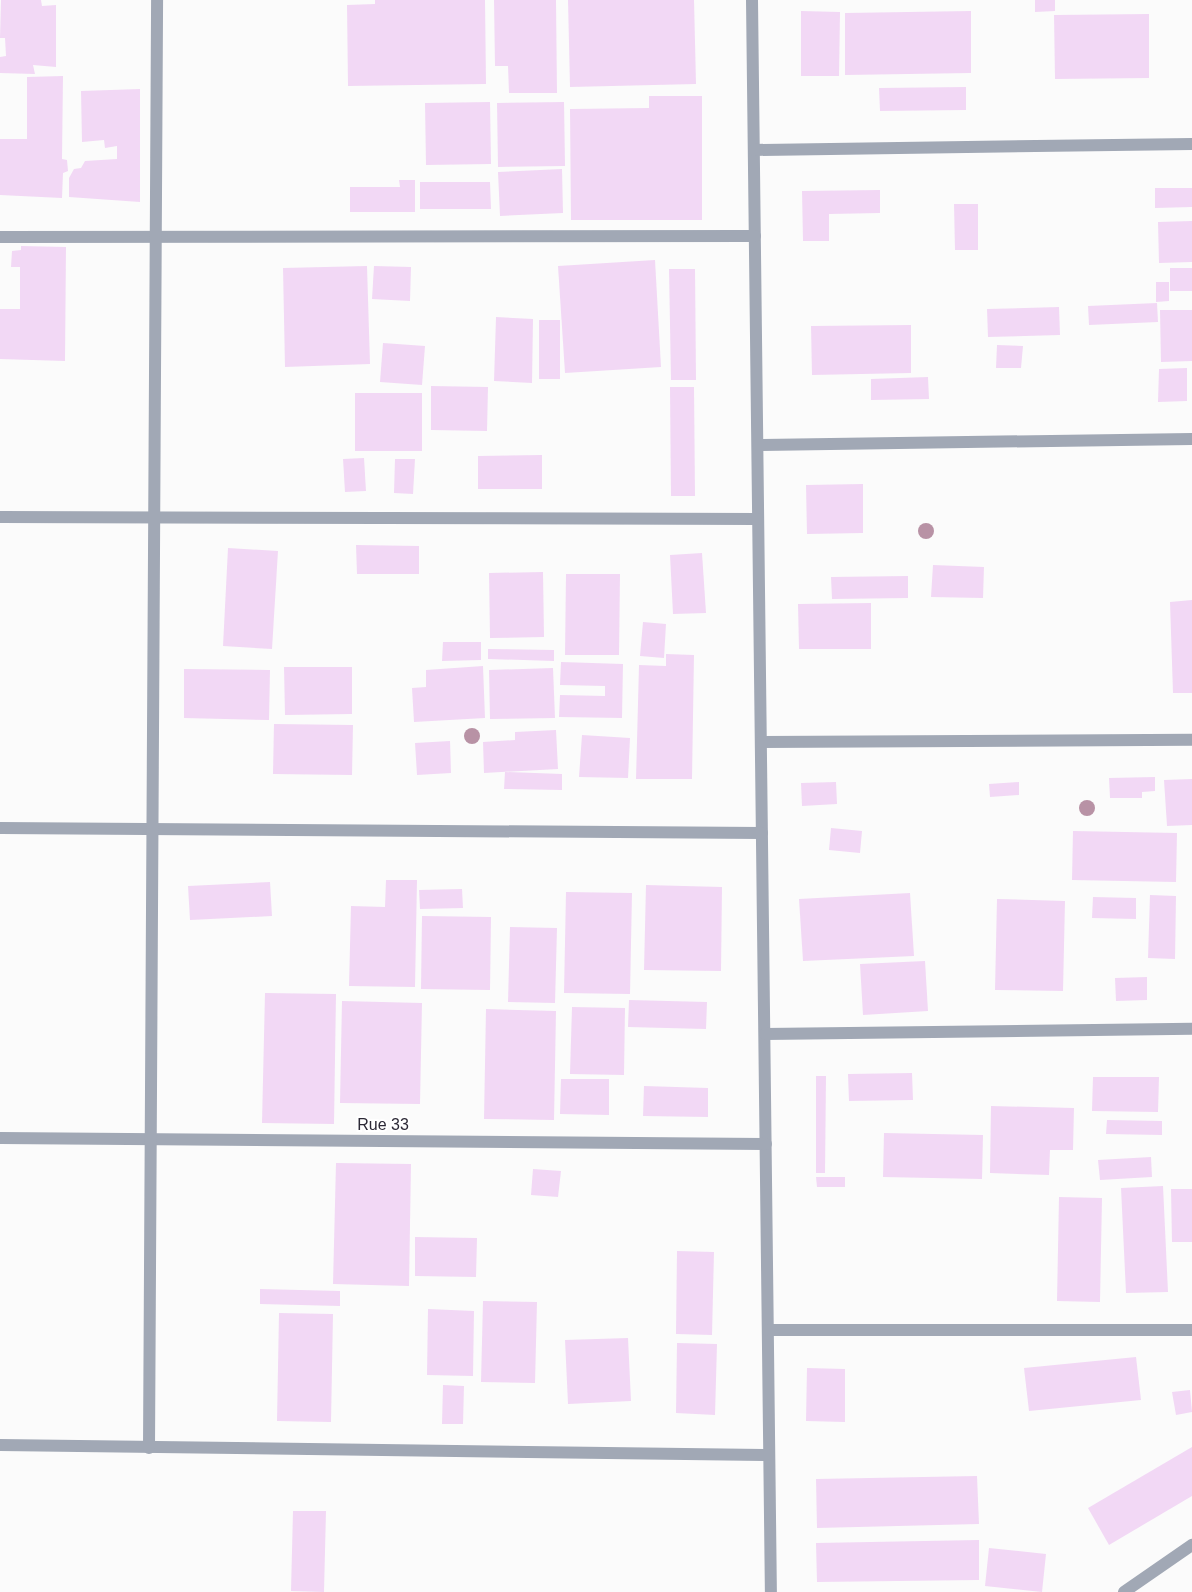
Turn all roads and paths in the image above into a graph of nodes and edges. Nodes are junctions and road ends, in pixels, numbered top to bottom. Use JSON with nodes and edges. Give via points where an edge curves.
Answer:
{"nodes":[{"id":1,"x":157,"y":0,"type":"edge"},
{"id":2,"x":752,"y":0,"type":"edge"},
{"id":3,"x":1192,"y":144,"type":"edge"},
{"id":4,"x":754,"y":150,"type":"junction"},
{"id":5,"x":755,"y":236,"type":"junction"},
{"id":6,"x":0,"y":237,"type":"edge"},
{"id":7,"x":156,"y":238,"type":"junction"},
{"id":8,"x":1192,"y":439,"type":"edge"},
{"id":9,"x":758,"y":445,"type":"junction"},
{"id":10,"x":0,"y":516,"type":"edge"},
{"id":11,"x":154,"y":518,"type":"junction"},
{"id":12,"x":758,"y":518,"type":"junction"},
{"id":13,"x":1192,"y":740,"type":"edge"},
{"id":14,"x":761,"y":742,"type":"junction"},
{"id":15,"x":0,"y":828,"type":"edge"},
{"id":16,"x":152,"y":830,"type":"junction"},
{"id":17,"x":762,"y":833,"type":"junction"},
{"id":18,"x":1192,"y":1029,"type":"edge"},
{"id":19,"x":764,"y":1034,"type":"junction"},
{"id":20,"x":0,"y":1138,"type":"edge"},
{"id":21,"x":150,"y":1140,"type":"junction"},
{"id":22,"x":766,"y":1144,"type":"junction"},
{"id":23,"x":768,"y":1330,"type":"junction"},
{"id":24,"x":1192,"y":1330,"type":"edge"},
{"id":25,"x":0,"y":1445,"type":"edge"},
{"id":26,"x":149,"y":1448,"type":"junction"},
{"id":27,"x":769,"y":1455,"type":"junction"},
{"id":28,"x":1192,"y":1545,"type":"edge"},
{"id":29,"x":771,"y":1592,"type":"edge"},
{"id":30,"x":1124,"y":1592,"type":"edge"}],
"edges":[{"from":1,"to":7,"type":"street"},
{"from":2,"to":4,"type":"street"},
{"from":3,"to":4,"type":"street"},
{"from":4,"to":5,"type":"street"},
{"from":5,"to":7,"type":"street"},
{"from":5,"to":9,"type":"street"},
{"from":6,"to":7,"type":"street"},
{"from":7,"to":11,"type":"street"},
{"from":8,"to":9,"type":"street"},
{"from":9,"to":12,"type":"street"},
{"from":10,"to":11,"type":"street"},
{"from":11,"to":12,"type":"street"},
{"from":11,"to":16,"type":"street"},
{"from":12,"to":14,"type":"street"},
{"from":13,"to":14,"type":"street"},
{"from":14,"to":17,"type":"street"},
{"from":15,"to":16,"type":"street"},
{"from":16,"to":17,"type":"street"},
{"from":16,"to":21,"type":"street"},
{"from":17,"to":19,"type":"street"},
{"from":18,"to":19,"type":"street"},
{"from":19,"to":22,"type":"street"},
{"from":20,"to":21,"type":"street","name":"Rue 33"},
{"from":21,"to":22,"type":"street","name":"Rue 33"},
{"from":21,"to":26,"type":"street"},
{"from":22,"to":23,"type":"street"},
{"from":23,"to":24,"type":"street"},
{"from":23,"to":27,"type":"street"},
{"from":25,"to":26,"type":"street"},
{"from":26,"to":27,"type":"street"},
{"from":27,"to":29,"type":"street"},
{"from":28,"to":30,"type":"street"}]}
